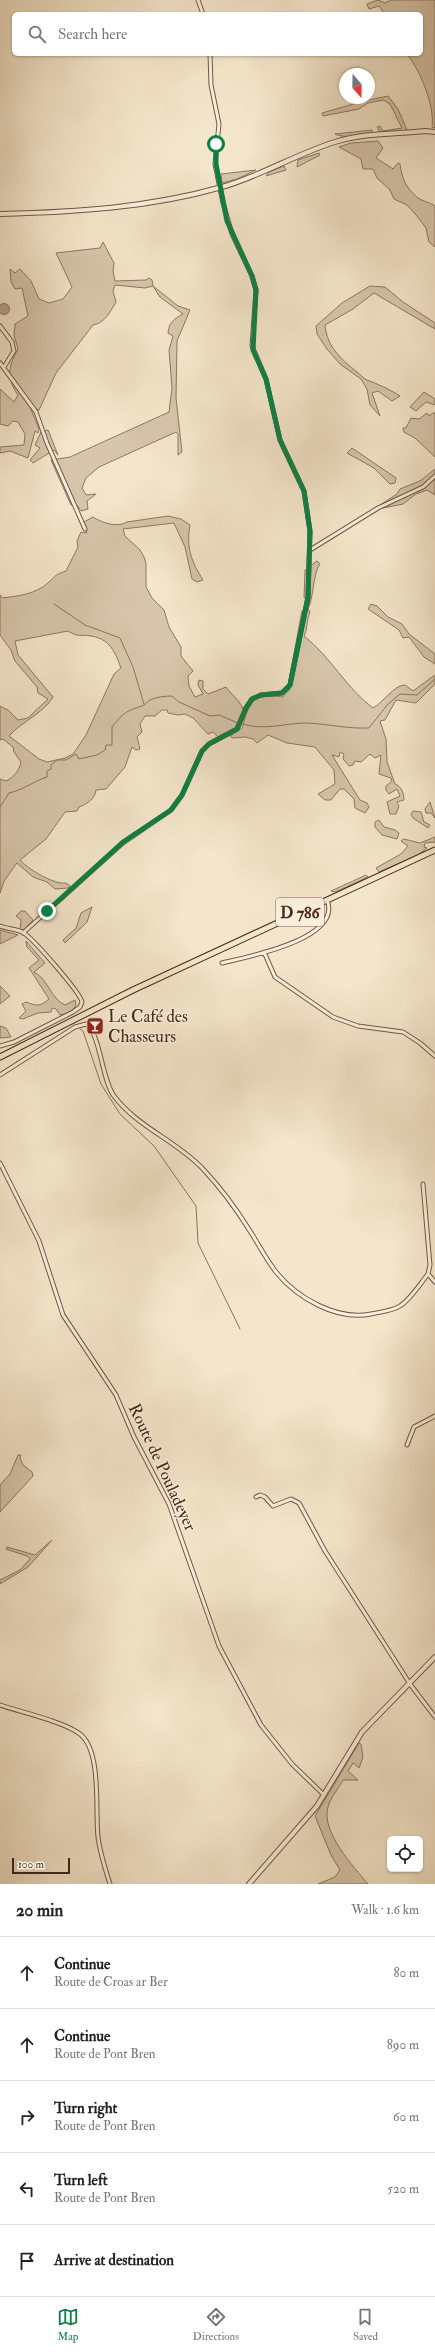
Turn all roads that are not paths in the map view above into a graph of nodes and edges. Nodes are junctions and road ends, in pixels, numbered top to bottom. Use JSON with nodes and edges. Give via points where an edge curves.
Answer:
{"nodes":[{"id":1,"x":198,"y":0,"type":"edge"},
{"id":2,"x":202,"y":12,"type":"edge"},
{"id":3,"x":210,"y":56,"type":"edge"},
{"id":4,"x":435,"y":132,"type":"edge"},
{"id":5,"x":221,"y":187,"type":"junction"},
{"id":6,"x":0,"y":214,"type":"edge"},
{"id":7,"x":0,"y":326,"type":"edge"},
{"id":8,"x":0,"y":363,"type":"edge"},
{"id":9,"x":4,"y":367,"type":"junction"},
{"id":10,"x":435,"y":476,"type":"edge"},
{"id":11,"x":85,"y":529,"type":"dead end"},
{"id":12,"x":310,"y":550,"type":"junction"},
{"id":13,"x":435,"y":850,"type":"edge"},
{"id":14,"x":327,"y":900,"type":"junction"},
{"id":15,"x":0,"y":926,"type":"edge"},
{"id":16,"x":24,"y":933,"type":"junction"},
{"id":17,"x":264,"y":952,"type":"junction"},
{"id":18,"x":222,"y":963,"type":"dead end"},
{"id":19,"x":10,"y":1043,"type":"junction"},
{"id":20,"x":27,"y":1044,"type":"junction"},
{"id":21,"x":0,"y":1046,"type":"edge"},
{"id":22,"x":435,"y":1056,"type":"edge"},
{"id":23,"x":0,"y":1058,"type":"edge"},
{"id":24,"x":0,"y":1075,"type":"edge"},
{"id":25,"x":0,"y":1163,"type":"edge"},
{"id":26,"x":423,"y":1184,"type":"dead end"},
{"id":27,"x":428,"y":1274,"type":"junction"},
{"id":28,"x":435,"y":1282,"type":"edge"},
{"id":29,"x":435,"y":1416,"type":"edge"},
{"id":30,"x":407,"y":1445,"type":"dead end"},
{"id":31,"x":256,"y":1497,"type":"dead end"},
{"id":32,"x":435,"y":1657,"type":"edge"},
{"id":33,"x":410,"y":1684,"type":"junction"},
{"id":34,"x":0,"y":1705,"type":"edge"},
{"id":35,"x":435,"y":1717,"type":"edge"},
{"id":36,"x":324,"y":1795,"type":"junction"},
{"id":37,"x":110,"y":1884,"type":"edge"},
{"id":38,"x":249,"y":1884,"type":"edge"}],
"edges":[{"from":1,"to":2,"type":"street"},
{"from":3,"to":5,"type":"street","via":[[211,85],[219,124],[216,164]]},
{"from":4,"to":5,"type":"street","via":[[360,137],[336,142]]},
{"from":5,"to":6,"type":"street","via":[[125,208],[64,213]]},
{"from":5,"to":12,"type":"street","via":[[232,234],[254,284],[256,304],[252,346],[266,379],[280,440],[304,491]]},
{"from":7,"to":9,"type":"street","via":[[12,342],[14,351]]},
{"from":8,"to":9,"type":"street"},
{"from":9,"to":11,"type":"street","via":[[36,412]]},
{"from":10,"to":12,"type":"street","via":[[422,487],[378,508]]},
{"from":12,"to":16,"type":"street","via":[[308,597],[295,666],[287,690],[252,699],[237,729],[209,744],[199,755],[177,804],[117,847]]},
{"from":13,"to":14,"type":"main road","number":"D 786"},
{"from":14,"to":17,"type":"street","via":[[330,910],[320,926],[290,944]]},
{"from":14,"to":20,"type":"main road","number":"D 786","via":[[165,975]]},
{"from":15,"to":16,"type":"street"},
{"from":16,"to":19,"type":"street","via":[[58,969],[82,1002],[73,1012]]},
{"from":17,"to":18,"type":"street"},
{"from":17,"to":22,"type":"street","via":[[275,977],[333,1017],[358,1026],[403,1032]]},
{"from":19,"to":20,"type":"street"},
{"from":19,"to":21,"type":"street"},
{"from":20,"to":23,"type":"main road","number":"D 786"},
{"from":24,"to":27,"type":"street","via":[[75,1027],[86,1024],[92,1031],[108,1085],[115,1096],[140,1120],[189,1155],[202,1168],[250,1230],[276,1272],[301,1295],[338,1313],[348,1316],[365,1315],[400,1306]]},
{"from":25,"to":36,"type":"street","name":"Route de Pouladeyer","via":[[39,1241],[63,1315],[116,1395],[134,1437],[169,1504],[219,1646],[261,1725],[292,1764]]},
{"from":26,"to":27,"type":"street","via":[[430,1265]]},
{"from":27,"to":28,"type":"street"},
{"from":29,"to":30,"type":"street","via":[[414,1427]]},
{"from":31,"to":33,"type":"street","via":[[265,1497],[274,1506],[291,1499],[299,1503],[326,1551]]},
{"from":32,"to":33,"type":"street"},
{"from":33,"to":35,"type":"street"},
{"from":33,"to":36,"type":"street","via":[[359,1736]]},
{"from":34,"to":37,"type":"street","via":[[71,1729],[88,1742],[93,1757],[98,1837]]},
{"from":36,"to":38,"type":"street","via":[[312,1813]]}]}
